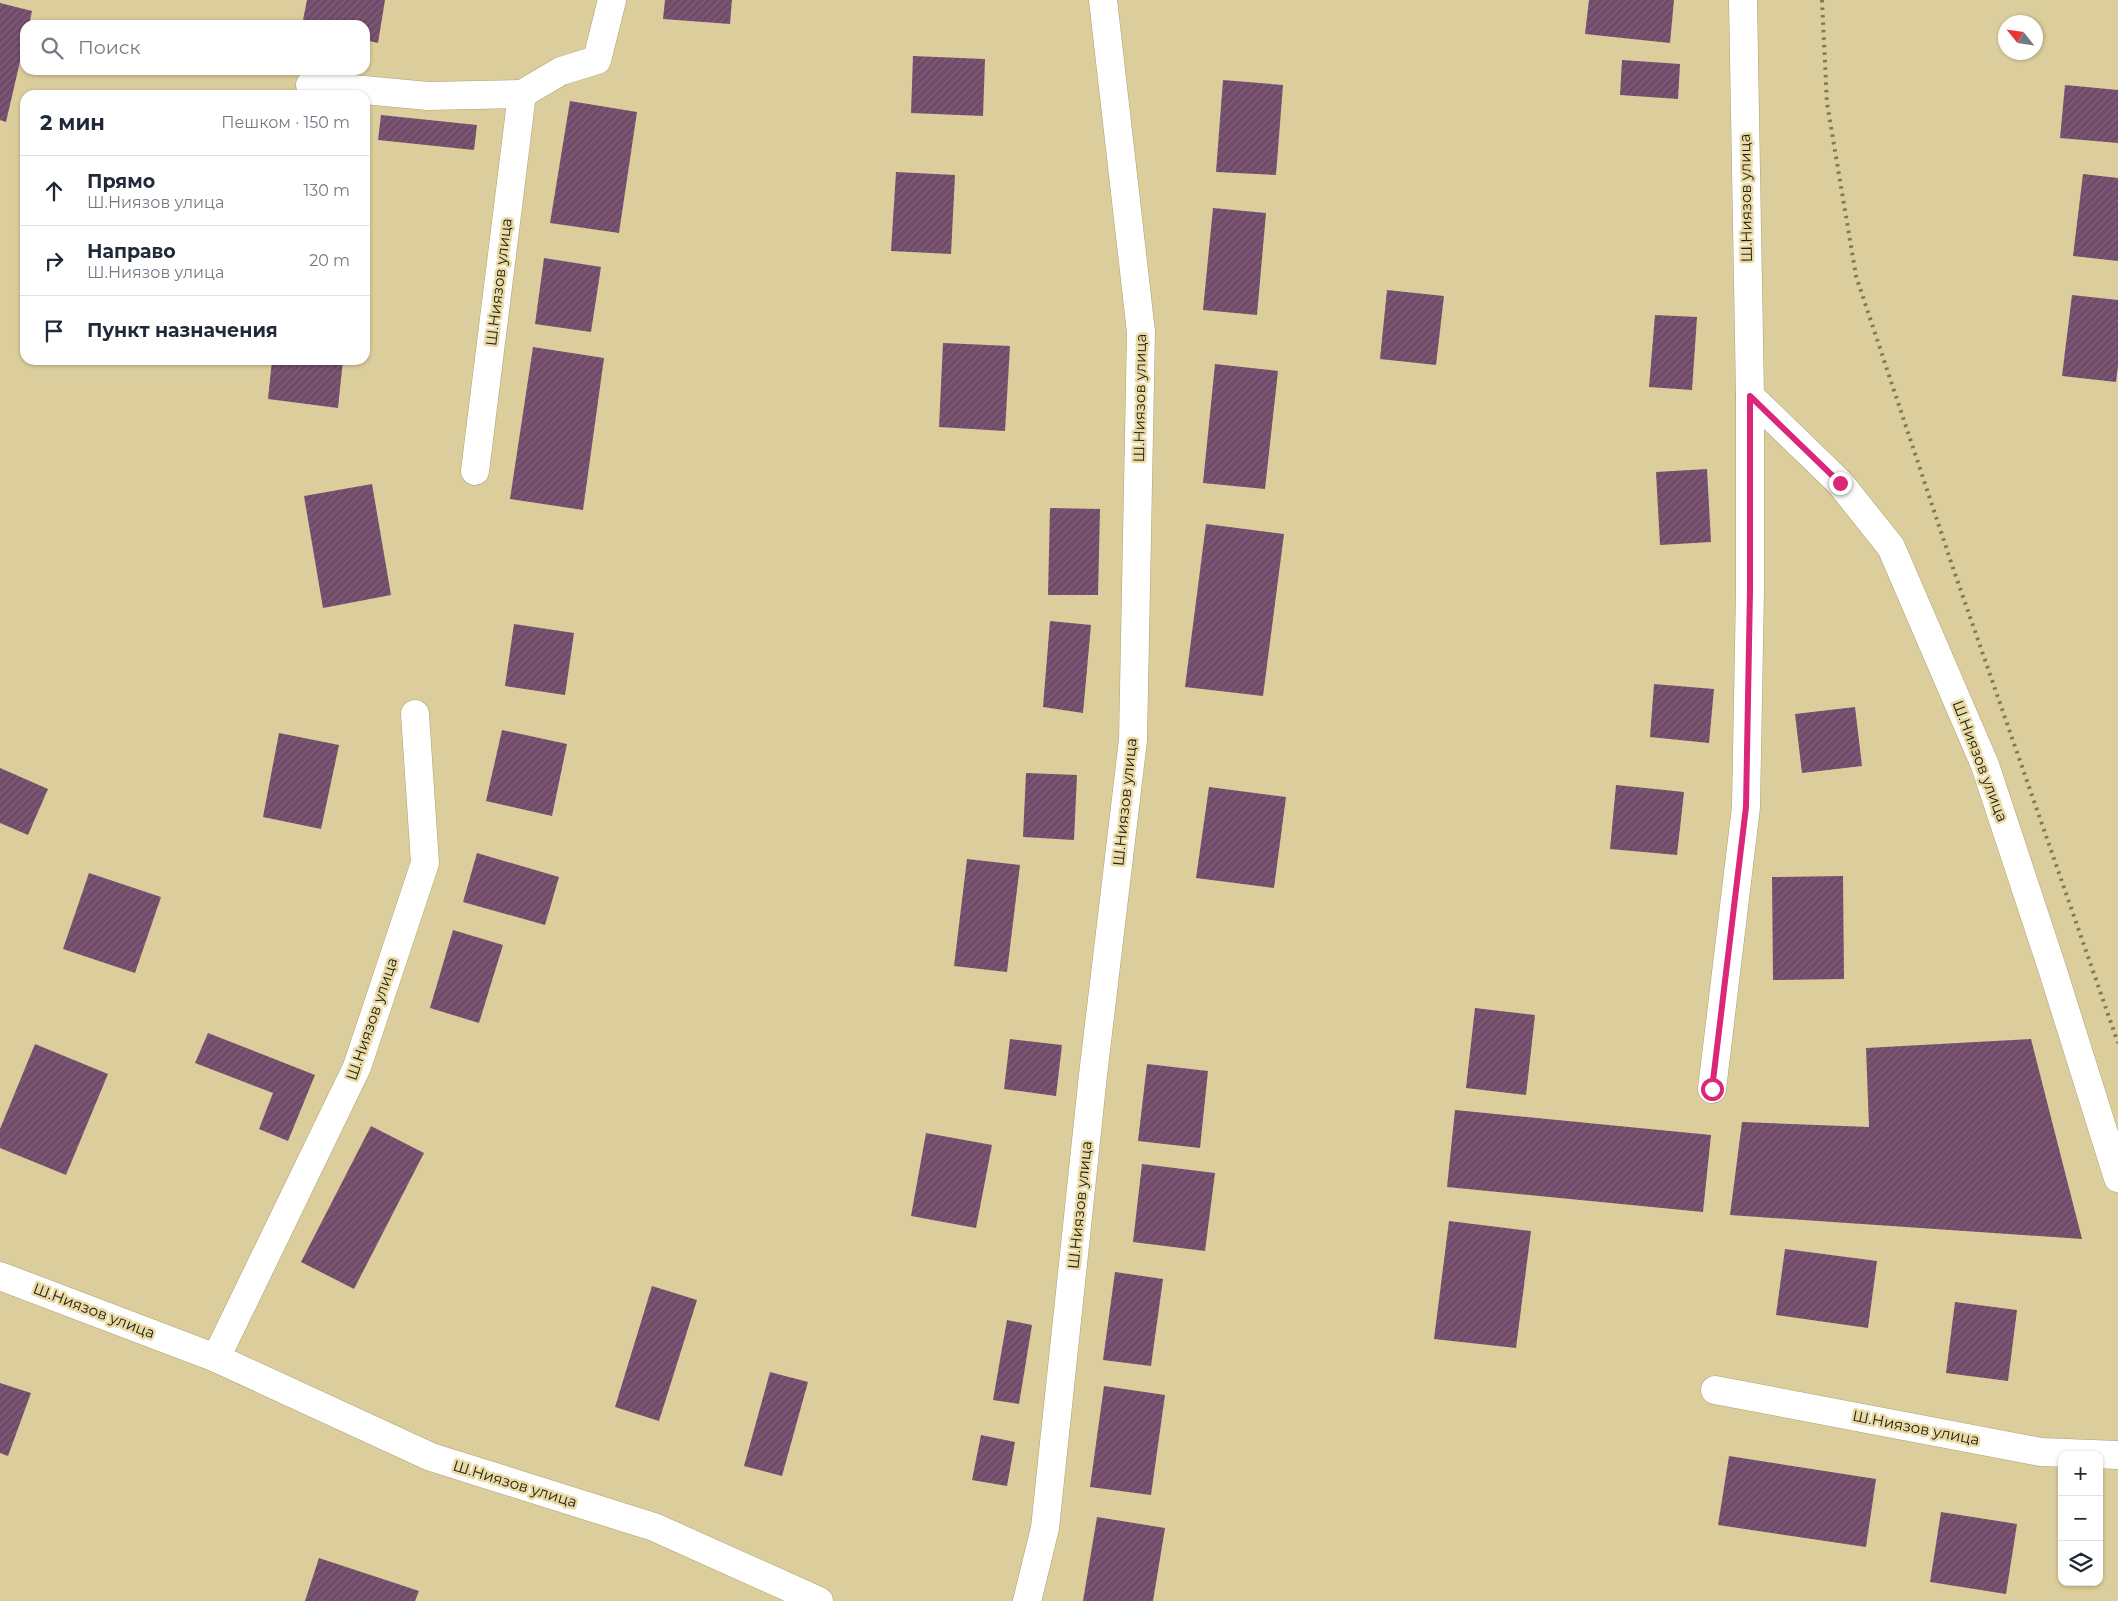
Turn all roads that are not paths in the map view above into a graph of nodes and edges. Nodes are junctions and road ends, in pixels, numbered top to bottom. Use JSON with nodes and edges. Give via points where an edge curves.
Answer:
{"nodes":[{"id":1,"x":612,"y":0,"type":"edge"},
{"id":2,"x":1103,"y":0,"type":"edge"},
{"id":3,"x":1743,"y":0,"type":"edge"},
{"id":4,"x":310,"y":85,"type":"dead end"},
{"id":5,"x":364,"y":90,"type":"edge"},
{"id":6,"x":370,"y":91,"type":"edge"},
{"id":7,"x":522,"y":94,"type":"junction"},
{"id":8,"x":1750,"y":396,"type":"junction"},
{"id":9,"x":475,"y":471,"type":"dead end"},
{"id":10,"x":415,"y":714,"type":"dead end"},
{"id":11,"x":1712,"y":1089,"type":"dead end"},
{"id":12,"x":2118,"y":1178,"type":"edge"},
{"id":13,"x":0,"y":1276,"type":"edge"},
{"id":14,"x":216,"y":1358,"type":"junction"},
{"id":15,"x":1716,"y":1390,"type":"dead end"},
{"id":16,"x":2118,"y":1455,"type":"edge"},
{"id":17,"x":819,"y":1601,"type":"edge"},
{"id":18,"x":1027,"y":1601,"type":"edge"}],
"edges":[{"from":1,"to":7,"type":"street","via":[[597,60],[561,71]]},
{"from":2,"to":18,"type":"street","name":"Ш.Ниязов улица","via":[[1141,332],[1133,740],[1093,1075],[1045,1528]]},
{"from":3,"to":8,"type":"street","name":"Ш.Ниязов улица"},
{"from":4,"to":5,"type":"street"},
{"from":6,"to":7,"type":"street","via":[[428,96]]},
{"from":7,"to":9,"type":"street","name":"Ш.Ниязов улица"},
{"from":8,"to":11,"type":"street","name":"Ш.Ниязов улица","via":[[1746,807]]},
{"from":8,"to":12,"type":"street","name":"Ш.Ниязов улица","via":[[1840,483],[1891,547],[1985,765]]},
{"from":10,"to":14,"type":"street","name":"Ш.Ниязов улица","via":[[425,863],[358,1067]]},
{"from":13,"to":14,"type":"street","name":"Ш.Ниязов улица"},
{"from":14,"to":17,"type":"street","name":"Ш.Ниязов улица","via":[[430,1457],[654,1527]]},
{"from":15,"to":16,"type":"street","name":"Ш.Ниязов улица","via":[[2041,1452]]}]}
